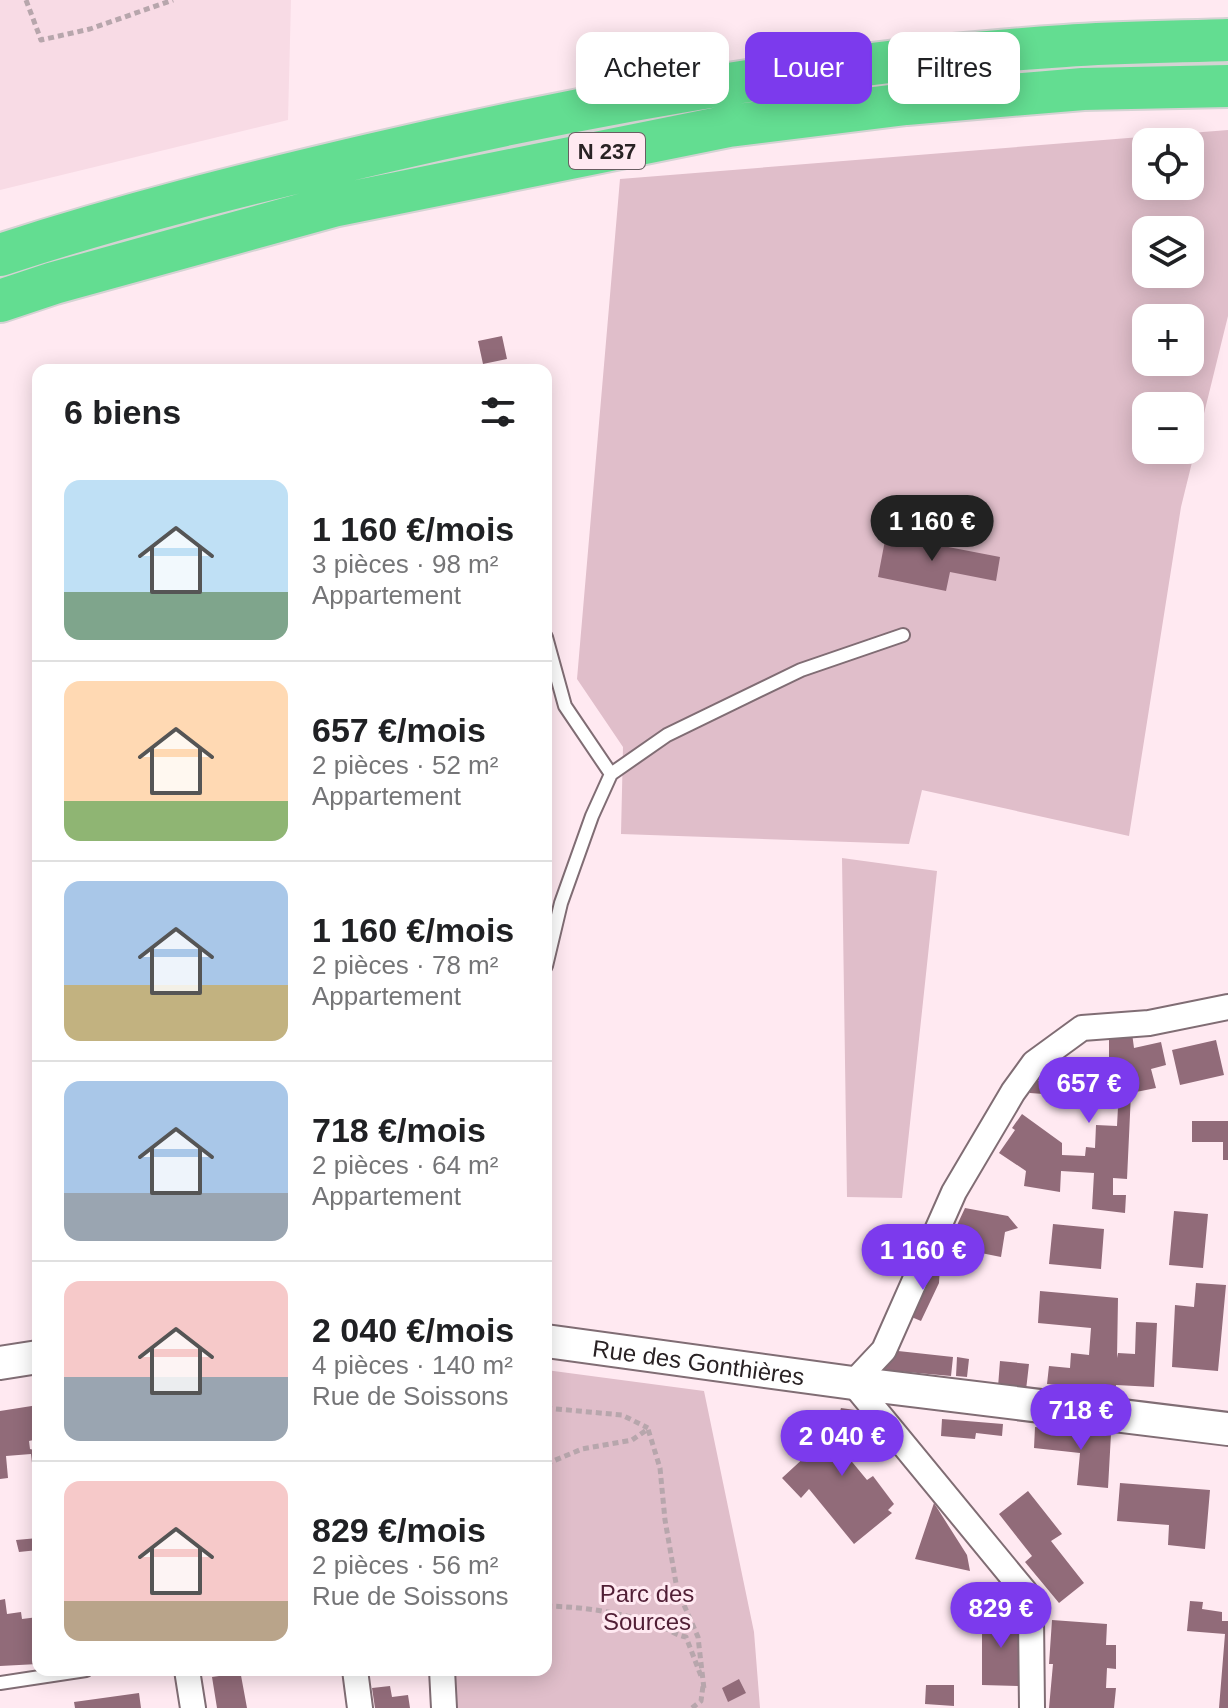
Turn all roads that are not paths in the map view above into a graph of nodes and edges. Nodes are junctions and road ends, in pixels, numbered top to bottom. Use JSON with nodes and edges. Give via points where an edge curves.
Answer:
{"nodes":[{"id":1,"x":1228,"y":40,"type":"edge"},
{"id":2,"x":1228,"y":86,"type":"edge"},
{"id":3,"x":0,"y":255,"type":"edge"},
{"id":4,"x":0,"y":301,"type":"edge"},
{"id":5,"x":903,"y":635,"type":"dead end"},
{"id":6,"x":552,"y":659,"type":"edge"},
{"id":7,"x":611,"y":774,"type":"junction"},
{"id":8,"x":552,"y":941,"type":"edge"},
{"id":9,"x":1228,"y":1007,"type":"edge"},
{"id":10,"x":552,"y":1342,"type":"edge"},
{"id":11,"x":32,"y":1358,"type":"edge"},
{"id":12,"x":0,"y":1363,"type":"edge"},
{"id":13,"x":853,"y":1383,"type":"junction"},
{"id":14,"x":1228,"y":1429,"type":"edge"},
{"id":15,"x":46,"y":1676,"type":"edge"},
{"id":16,"x":188,"y":1676,"type":"edge"},
{"id":17,"x":356,"y":1676,"type":"edge"},
{"id":18,"x":442,"y":1676,"type":"edge"},
{"id":19,"x":0,"y":1683,"type":"edge"},
{"id":20,"x":193,"y":1708,"type":"edge"},
{"id":21,"x":360,"y":1708,"type":"edge"},
{"id":22,"x":444,"y":1708,"type":"edge"},
{"id":23,"x":1032,"y":1708,"type":"edge"}],
"edges":[{"from":1,"to":3,"type":"highway","number":"N 237","via":[[1065,46],[854,66],[609,102],[228,188]]},
{"from":2,"to":4,"type":"highway","number":"N 237","via":[[1083,89],[729,126],[333,206]]},
{"from":5,"to":7,"type":"lane","via":[[801,670],[667,735]]},
{"from":6,"to":7,"type":"lane","via":[[565,706]]},
{"from":7,"to":8,"type":"lane","via":[[561,903]]},
{"from":9,"to":13,"type":"street","via":[[1149,1023],[1082,1028],[1034,1063],[954,1192],[884,1350]]},
{"from":10,"to":13,"type":"street","name":"Rue des Gonthières"},
{"from":11,"to":12,"type":"street"},
{"from":13,"to":14,"type":"street","name":"Rue des Gonthières"},
{"from":13,"to":23,"type":"street","via":[[1025,1592],[1031,1618]]},
{"from":15,"to":19,"type":"lane"},
{"from":16,"to":20,"type":"street"},
{"from":17,"to":21,"type":"street"},
{"from":18,"to":22,"type":"street"}]}
